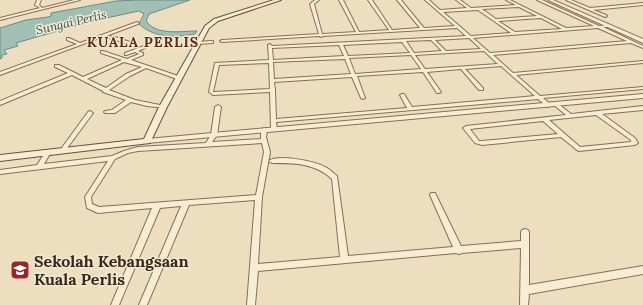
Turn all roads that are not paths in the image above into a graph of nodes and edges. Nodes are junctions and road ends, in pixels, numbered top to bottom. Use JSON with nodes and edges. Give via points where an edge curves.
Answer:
{"nodes":[{"id":1,"x":39,"y":0,"type":"edge"},
{"id":2,"x":78,"y":0,"type":"edge"},
{"id":3,"x":279,"y":0,"type":"edge"},
{"id":4,"x":307,"y":0,"type":"edge"},
{"id":5,"x":317,"y":0,"type":"edge"},
{"id":6,"x":341,"y":0,"type":"edge"},
{"id":7,"x":370,"y":0,"type":"edge"},
{"id":8,"x":398,"y":0,"type":"edge"},
{"id":9,"x":427,"y":0,"type":"edge"},
{"id":10,"x":458,"y":0,"type":"edge"},
{"id":11,"x":508,"y":0,"type":"edge"},
{"id":12,"x":539,"y":0,"type":"edge"},
{"id":13,"x":550,"y":0,"type":"edge"},
{"id":14,"x":568,"y":0,"type":"edge"},
{"id":15,"x":312,"y":2,"type":"junction"},
{"id":16,"x":643,"y":4,"type":"edge"},
{"id":17,"x":519,"y":6,"type":"junction"},
{"id":18,"x":41,"y":8,"type":"junction"},
{"id":19,"x":470,"y":9,"type":"junction"},
{"id":20,"x":479,"y":9,"type":"junction"},
{"id":21,"x":590,"y":9,"type":"junction"},
{"id":22,"x":440,"y":11,"type":"junction"},
{"id":23,"x":605,"y":16,"type":"dead end"},
{"id":24,"x":541,"y":17,"type":"junction"},
{"id":25,"x":0,"y":19,"type":"edge"},
{"id":26,"x":495,"y":20,"type":"junction"},
{"id":27,"x":137,"y":23,"type":"dead end"},
{"id":28,"x":608,"y":26,"type":"junction"},
{"id":29,"x":458,"y":27,"type":"junction"},
{"id":30,"x":598,"y":27,"type":"junction"},
{"id":31,"x":423,"y":29,"type":"junction"},
{"id":32,"x":565,"y":29,"type":"junction"},
{"id":33,"x":391,"y":31,"type":"junction"},
{"id":34,"x":358,"y":33,"type":"junction"},
{"id":35,"x":514,"y":34,"type":"junction"},
{"id":36,"x":101,"y":36,"type":"junction"},
{"id":37,"x":321,"y":36,"type":"junction"},
{"id":38,"x":470,"y":37,"type":"junction"},
{"id":39,"x":432,"y":38,"type":"junction"},
{"id":40,"x":68,"y":39,"type":"dead end"},
{"id":41,"x":269,"y":39,"type":"junction"},
{"id":42,"x":402,"y":40,"type":"junction"},
{"id":43,"x":643,"y":40,"type":"edge"},
{"id":44,"x":212,"y":42,"type":"dead end"},
{"id":45,"x":222,"y":42,"type":"dead end"},
{"id":46,"x":631,"y":42,"type":"junction"},
{"id":47,"x":197,"y":43,"type":"junction"},
{"id":48,"x":80,"y":44,"type":"junction"},
{"id":49,"x":341,"y":44,"type":"junction"},
{"id":50,"x":135,"y":45,"type":"dead end"},
{"id":51,"x":145,"y":47,"type":"dead end"},
{"id":52,"x":270,"y":47,"type":"junction"},
{"id":53,"x":643,"y":47,"type":"edge"},
{"id":54,"x":485,"y":50,"type":"junction"},
{"id":55,"x":135,"y":51,"type":"junction"},
{"id":56,"x":102,"y":52,"type":"dead end"},
{"id":57,"x":445,"y":52,"type":"junction"},
{"id":58,"x":126,"y":54,"type":"dead end"},
{"id":59,"x":412,"y":54,"type":"junction"},
{"id":60,"x":489,"y":54,"type":"junction"},
{"id":61,"x":346,"y":58,"type":"junction"},
{"id":62,"x":126,"y":61,"type":"junction"},
{"id":63,"x":271,"y":61,"type":"junction"},
{"id":64,"x":643,"y":62,"type":"edge"},
{"id":65,"x":503,"y":65,"type":"junction"},
{"id":66,"x":57,"y":66,"type":"dead end"},
{"id":67,"x":145,"y":67,"type":"junction"},
{"id":68,"x":462,"y":68,"type":"junction"},
{"id":69,"x":424,"y":71,"type":"junction"},
{"id":70,"x":72,"y":73,"type":"junction"},
{"id":71,"x":0,"y":74,"type":"edge"},
{"id":72,"x":513,"y":74,"type":"junction"},
{"id":73,"x":353,"y":76,"type":"junction"},
{"id":74,"x":179,"y":78,"type":"junction"},
{"id":75,"x":83,"y":79,"type":"junction"},
{"id":76,"x":272,"y":81,"type":"junction"},
{"id":77,"x":643,"y":88,"type":"edge"},
{"id":78,"x":481,"y":89,"type":"dead end"},
{"id":79,"x":273,"y":90,"type":"junction"},
{"id":80,"x":106,"y":91,"type":"junction"},
{"id":81,"x":439,"y":92,"type":"dead end"},
{"id":82,"x":402,"y":95,"type":"dead end"},
{"id":83,"x":643,"y":96,"type":"edge"},
{"id":84,"x":363,"y":98,"type":"dead end"},
{"id":85,"x":541,"y":98,"type":"junction"},
{"id":86,"x":129,"y":101,"type":"junction"},
{"id":87,"x":0,"y":103,"type":"edge"},
{"id":88,"x":552,"y":104,"type":"junction"},
{"id":89,"x":163,"y":107,"type":"junction"},
{"id":90,"x":218,"y":107,"type":"dead end"},
{"id":91,"x":430,"y":108,"type":"junction"},
{"id":92,"x":643,"y":108,"type":"edge"},
{"id":93,"x":411,"y":109,"type":"junction"},
{"id":94,"x":107,"y":112,"type":"dead end"},
{"id":95,"x":90,"y":113,"type":"dead end"},
{"id":96,"x":597,"y":113,"type":"junction"},
{"id":97,"x":435,"y":115,"type":"junction"},
{"id":98,"x":570,"y":116,"type":"junction"},
{"id":99,"x":544,"y":119,"type":"junction"},
{"id":100,"x":274,"y":125,"type":"junction"},
{"id":101,"x":264,"y":135,"type":"junction"},
{"id":102,"x":561,"y":135,"type":"junction"},
{"id":103,"x":211,"y":140,"type":"junction"},
{"id":104,"x":147,"y":141,"type":"junction"},
{"id":105,"x":64,"y":150,"type":"junction"},
{"id":106,"x":48,"y":152,"type":"junction"},
{"id":107,"x":0,"y":158,"type":"edge"},
{"id":108,"x":113,"y":158,"type":"junction"},
{"id":109,"x":272,"y":161,"type":"dead end"},
{"id":110,"x":39,"y":167,"type":"junction"},
{"id":111,"x":0,"y":172,"type":"edge"},
{"id":112,"x":433,"y":195,"type":"dead end"},
{"id":113,"x":259,"y":197,"type":"junction"},
{"id":114,"x":186,"y":203,"type":"junction"},
{"id":115,"x":157,"y":206,"type":"junction"},
{"id":116,"x":525,"y":232,"type":"dead end"},
{"id":117,"x":524,"y":244,"type":"junction"},
{"id":118,"x":459,"y":251,"type":"junction"},
{"id":119,"x":344,"y":260,"type":"junction"},
{"id":120,"x":254,"y":268,"type":"junction"},
{"id":121,"x":643,"y":270,"type":"edge"},
{"id":122,"x":525,"y":290,"type":"junction"},
{"id":123,"x":115,"y":305,"type":"edge"},
{"id":124,"x":143,"y":305,"type":"edge"},
{"id":125,"x":251,"y":305,"type":"edge"},
{"id":126,"x":524,"y":305,"type":"edge"}],
"edges":[{"from":1,"to":18,"type":"street","via":[[37,5]]},
{"from":2,"to":18,"type":"street"},
{"from":3,"to":47,"type":"main road","via":[[216,20],[205,29]]},
{"from":4,"to":15,"type":"street"},
{"from":5,"to":15,"type":"street"},
{"from":6,"to":34,"type":"street"},
{"from":7,"to":33,"type":"street"},
{"from":8,"to":31,"type":"street"},
{"from":9,"to":22,"type":"street"},
{"from":10,"to":19,"type":"street"},
{"from":11,"to":17,"type":"street"},
{"from":12,"to":30,"type":"street"},
{"from":13,"to":28,"type":"street"},
{"from":14,"to":21,"type":"street"},
{"from":15,"to":37,"type":"street"},
{"from":16,"to":21,"type":"street"},
{"from":17,"to":20,"type":"street"},
{"from":17,"to":24,"type":"street"},
{"from":18,"to":25,"type":"street"},
{"from":19,"to":20,"type":"street"},
{"from":19,"to":22,"type":"street"},
{"from":20,"to":26,"type":"street"},
{"from":21,"to":23,"type":"street"},
{"from":22,"to":29,"type":"street"},
{"from":24,"to":26,"type":"street"},
{"from":24,"to":32,"type":"street"},
{"from":26,"to":35,"type":"street"},
{"from":27,"to":36,"type":"street"},
{"from":28,"to":30,"type":"street"},
{"from":28,"to":43,"type":"street"},
{"from":29,"to":31,"type":"street"},
{"from":29,"to":38,"type":"street"},
{"from":30,"to":32,"type":"street"},
{"from":30,"to":46,"type":"street"},
{"from":31,"to":33,"type":"street"},
{"from":32,"to":35,"type":"street"},
{"from":33,"to":34,"type":"street"},
{"from":34,"to":37,"type":"street"},
{"from":35,"to":38,"type":"street"},
{"from":36,"to":48,"type":"street"},
{"from":36,"to":50,"type":"street"},
{"from":37,"to":41,"type":"street"},
{"from":38,"to":39,"type":"street"},
{"from":38,"to":54,"type":"street"},
{"from":39,"to":42,"type":"street"},
{"from":39,"to":57,"type":"street"},
{"from":40,"to":48,"type":"street"},
{"from":41,"to":45,"type":"street"},
{"from":41,"to":52,"type":"street"},
{"from":42,"to":49,"type":"street"},
{"from":42,"to":59,"type":"street"},
{"from":44,"to":47,"type":"street"},
{"from":46,"to":53,"type":"street"},
{"from":46,"to":60,"type":"street"},
{"from":47,"to":74,"type":"main road"},
{"from":48,"to":71,"type":"street"},
{"from":49,"to":52,"type":"street"},
{"from":49,"to":61,"type":"street"},
{"from":51,"to":55,"type":"street"},
{"from":52,"to":63,"type":"street"},
{"from":54,"to":57,"type":"street"},
{"from":54,"to":60,"type":"street"},
{"from":55,"to":58,"type":"street"},
{"from":55,"to":62,"type":"street","via":[[143,54]]},
{"from":56,"to":62,"type":"street"},
{"from":57,"to":59,"type":"street"},
{"from":59,"to":61,"type":"street"},
{"from":59,"to":69,"type":"street"},
{"from":60,"to":65,"type":"street"},
{"from":61,"to":63,"type":"street"},
{"from":61,"to":73,"type":"street"},
{"from":62,"to":67,"type":"street"},
{"from":62,"to":75,"type":"street"},
{"from":63,"to":76,"type":"street"},
{"from":63,"to":79,"type":"street","via":[[217,64],[211,92],[222,94]]},
{"from":64,"to":72,"type":"street"},
{"from":65,"to":68,"type":"street"},
{"from":65,"to":72,"type":"street"},
{"from":66,"to":70,"type":"street"},
{"from":67,"to":74,"type":"street"},
{"from":67,"to":80,"type":"street","via":[[128,75]]},
{"from":68,"to":69,"type":"street"},
{"from":68,"to":78,"type":"street"},
{"from":69,"to":73,"type":"street"},
{"from":69,"to":81,"type":"street"},
{"from":70,"to":75,"type":"street"},
{"from":70,"to":87,"type":"street"},
{"from":72,"to":85,"type":"street"},
{"from":73,"to":76,"type":"street"},
{"from":73,"to":84,"type":"street"},
{"from":74,"to":89,"type":"main road"},
{"from":75,"to":80,"type":"street"},
{"from":76,"to":79,"type":"street"},
{"from":77,"to":85,"type":"street"},
{"from":79,"to":100,"type":"street"},
{"from":80,"to":86,"type":"street"},
{"from":82,"to":93,"type":"street"},
{"from":83,"to":88,"type":"street"},
{"from":85,"to":88,"type":"street"},
{"from":85,"to":91,"type":"street"},
{"from":86,"to":89,"type":"street"},
{"from":86,"to":94,"type":"street","via":[[113,112]]},
{"from":88,"to":97,"type":"street"},
{"from":88,"to":98,"type":"street"},
{"from":89,"to":104,"type":"main road"},
{"from":90,"to":103,"type":"street"},
{"from":91,"to":93,"type":"street"},
{"from":91,"to":97,"type":"street"},
{"from":92,"to":96,"type":"street"},
{"from":93,"to":100,"type":"street"},
{"from":95,"to":105,"type":"street"},
{"from":96,"to":98,"type":"street"},
{"from":96,"to":102,"type":"street","via":[[635,143],[584,150],[576,148]]},
{"from":97,"to":100,"type":"street"},
{"from":98,"to":99,"type":"street"},
{"from":99,"to":102,"type":"street"},
{"from":99,"to":102,"type":"street","via":[[466,128],[477,142],[482,143]]},
{"from":100,"to":101,"type":"street"},
{"from":101,"to":103,"type":"street"},
{"from":101,"to":103,"type":"street"},
{"from":101,"to":113,"type":"street","via":[[267,152]]},
{"from":103,"to":104,"type":"street"},
{"from":103,"to":108,"type":"street","via":[[138,149]]},
{"from":104,"to":105,"type":"main road"},
{"from":105,"to":106,"type":"main road"},
{"from":106,"to":107,"type":"main road"},
{"from":106,"to":110,"type":"street"},
{"from":108,"to":110,"type":"street"},
{"from":108,"to":115,"type":"street","via":[[88,197],[89,206],[105,210]]},
{"from":109,"to":119,"type":"street","via":[[303,162],[325,169],[335,178]]},
{"from":110,"to":111,"type":"street"},
{"from":112,"to":118,"type":"street"},
{"from":113,"to":114,"type":"street"},
{"from":113,"to":120,"type":"street"},
{"from":114,"to":115,"type":"street"},
{"from":114,"to":124,"type":"street"},
{"from":115,"to":123,"type":"street"},
{"from":116,"to":117,"type":"street"},
{"from":117,"to":118,"type":"street"},
{"from":117,"to":122,"type":"street"},
{"from":118,"to":119,"type":"street"},
{"from":119,"to":120,"type":"street"},
{"from":120,"to":125,"type":"street"},
{"from":121,"to":122,"type":"street"},
{"from":122,"to":126,"type":"street"}]}
